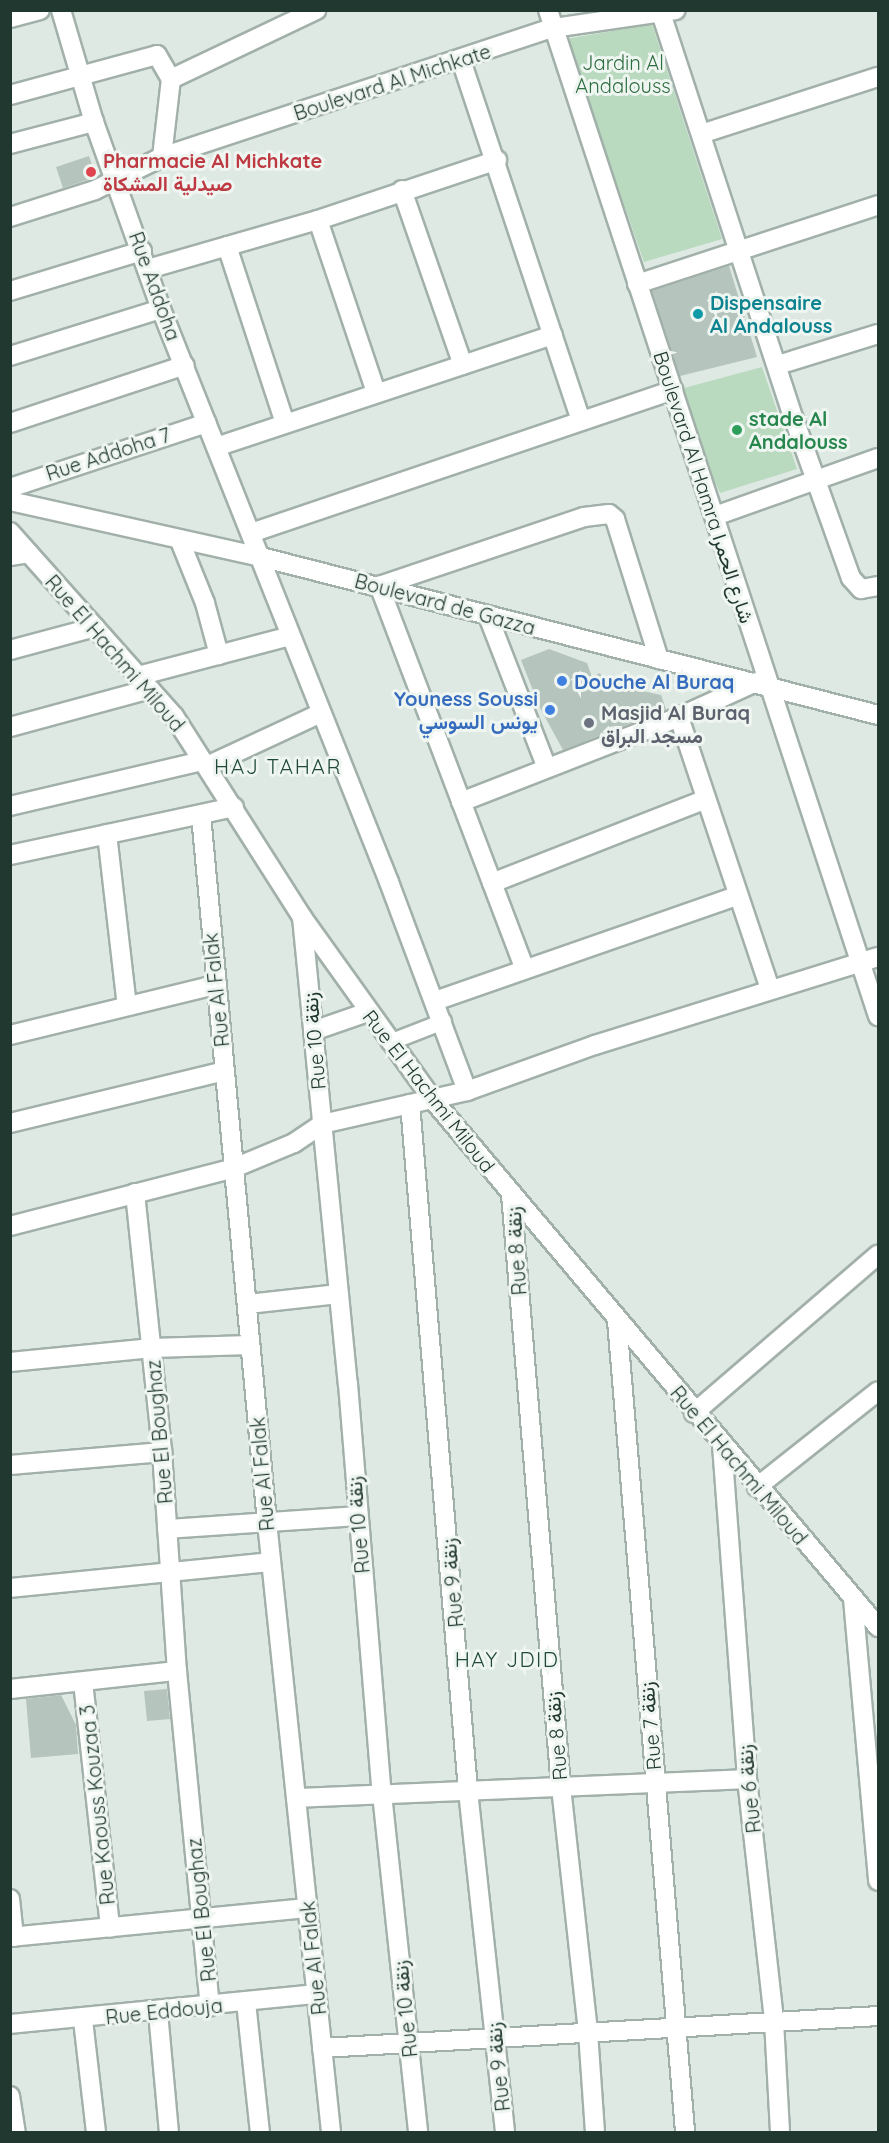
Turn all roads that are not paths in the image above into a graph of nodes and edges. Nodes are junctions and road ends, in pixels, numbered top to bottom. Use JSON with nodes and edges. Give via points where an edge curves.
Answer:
{"nodes":[{"id":1,"x":40,"y":10,"type":"edge"},
{"id":2,"x":61,"y":10,"type":"edge"},
{"id":3,"x":316,"y":10,"type":"edge"},
{"id":4,"x":548,"y":10,"type":"edge"},
{"id":5,"x":666,"y":12,"type":"edge"},
{"id":6,"x":10,"y":18,"type":"edge"},
{"id":7,"x":553,"y":28,"type":"junction"},
{"id":8,"x":461,"y":60,"type":"junction"},
{"id":9,"x":78,"y":76,"type":"junction"},
{"id":10,"x":879,"y":77,"type":"edge"},
{"id":11,"x":171,"y":80,"type":"junction"},
{"id":12,"x":10,"y":95,"type":"edge"},
{"id":13,"x":94,"y":122,"type":"junction"},
{"id":14,"x":701,"y":134,"type":"junction"},
{"id":15,"x":10,"y":144,"type":"edge"},
{"id":16,"x":162,"y":157,"type":"junction"},
{"id":17,"x":496,"y":160,"type":"junction"},
{"id":18,"x":115,"y":180,"type":"junction"},
{"id":19,"x":402,"y":190,"type":"junction"},
{"id":20,"x":879,"y":205,"type":"edge"},
{"id":21,"x":10,"y":217,"type":"edge"},
{"id":22,"x":318,"y":220,"type":"junction"},
{"id":23,"x":227,"y":246,"type":"junction"},
{"id":24,"x":741,"y":249,"type":"junction"},
{"id":25,"x":142,"y":251,"type":"junction"},
{"id":26,"x":148,"y":269,"type":"junction"},
{"id":27,"x":637,"y":284,"type":"junction"},
{"id":28,"x":10,"y":291,"type":"edge"},
{"id":29,"x":161,"y":309,"type":"junction"},
{"id":30,"x":879,"y":334,"type":"edge"},
{"id":31,"x":553,"y":335,"type":"junction"},
{"id":32,"x":10,"y":357,"type":"edge"},
{"id":33,"x":185,"y":365,"type":"junction"},
{"id":34,"x":463,"y":365,"type":"junction"},
{"id":35,"x":778,"y":365,"type":"junction"},
{"id":36,"x":673,"y":390,"type":"junction"},
{"id":37,"x":376,"y":392,"type":"junction"},
{"id":38,"x":581,"y":421,"type":"junction"},
{"id":39,"x":10,"y":423,"type":"edge"},
{"id":40,"x":207,"y":423,"type":"junction"},
{"id":41,"x":285,"y":423,"type":"junction"},
{"id":42,"x":216,"y":447,"type":"junction"},
{"id":43,"x":879,"y":458,"type":"edge"},
{"id":44,"x":815,"y":478,"type":"junction"},
{"id":45,"x":10,"y":488,"type":"edge"},
{"id":46,"x":10,"y":501,"type":"edge"},
{"id":47,"x":715,"y":516,"type":"junction"},
{"id":48,"x":10,"y":532,"type":"edge"},
{"id":49,"x":251,"y":533,"type":"junction"},
{"id":50,"x":180,"y":541,"type":"junction"},
{"id":51,"x":29,"y":553,"type":"junction"},
{"id":52,"x":10,"y":556,"type":"edge"},
{"id":53,"x":261,"y":557,"type":"junction"},
{"id":54,"x":379,"y":586,"type":"junction"},
{"id":55,"x":875,"y":587,"type":"edge"},
{"id":56,"x":488,"y":616,"type":"junction"},
{"id":57,"x":95,"y":627,"type":"junction"},
{"id":58,"x":290,"y":636,"type":"junction"},
{"id":59,"x":10,"y":650,"type":"edge"},
{"id":60,"x":219,"y":655,"type":"junction"},
{"id":61,"x":659,"y":659,"type":"junction"},
{"id":62,"x":144,"y":682,"type":"junction"},
{"id":63,"x":761,"y":683,"type":"junction"},
{"id":64,"x":321,"y":713,"type":"junction"},
{"id":65,"x":879,"y":715,"type":"edge"},
{"id":66,"x":679,"y":717,"type":"junction"},
{"id":67,"x":10,"y":728,"type":"edge"},
{"id":68,"x":205,"y":763,"type":"junction"},
{"id":69,"x":547,"y":768,"type":"junction"},
{"id":70,"x":706,"y":799,"type":"junction"},
{"id":71,"x":461,"y":802,"type":"junction"},
{"id":72,"x":10,"y":806,"type":"edge"},
{"id":73,"x":234,"y":807,"type":"junction"},
{"id":74,"x":201,"y":815,"type":"junction"},
{"id":75,"x":107,"y":834,"type":"junction"},
{"id":76,"x":10,"y":855,"type":"edge"},
{"id":77,"x":492,"y":883,"type":"junction"},
{"id":78,"x":737,"y":896,"type":"junction"},
{"id":79,"x":302,"y":917,"type":"junction"},
{"id":80,"x":879,"y":957,"type":"edge"},
{"id":81,"x":860,"y":963,"type":"junction"},
{"id":82,"x":524,"y":967,"type":"junction"},
{"id":83,"x":215,"y":986,"type":"junction"},
{"id":84,"x":770,"y":989,"type":"junction"},
{"id":85,"x":435,"y":1000,"type":"junction"},
{"id":86,"x":127,"y":1006,"type":"junction"},
{"id":87,"x":368,"y":1012,"type":"junction"},
{"id":88,"x":879,"y":1016,"type":"edge"},
{"id":89,"x":443,"y":1021,"type":"junction"},
{"id":90,"x":313,"y":1031,"type":"junction"},
{"id":91,"x":10,"y":1035,"type":"edge"},
{"id":92,"x":389,"y":1042,"type":"junction"},
{"id":93,"x":225,"y":1071,"type":"junction"},
{"id":94,"x":467,"y":1090,"type":"junction"},
{"id":95,"x":433,"y":1100,"type":"junction"},
{"id":96,"x":410,"y":1104,"type":"junction"},
{"id":97,"x":10,"y":1123,"type":"edge"},
{"id":98,"x":322,"y":1124,"type":"junction"},
{"id":99,"x":234,"y":1168,"type":"junction"},
{"id":100,"x":135,"y":1192,"type":"junction"},
{"id":101,"x":511,"y":1194,"type":"junction"},
{"id":102,"x":10,"y":1226,"type":"edge"},
{"id":103,"x":879,"y":1255,"type":"edge"},
{"id":104,"x":338,"y":1294,"type":"junction"},
{"id":105,"x":248,"y":1304,"type":"junction"},
{"id":106,"x":617,"y":1320,"type":"junction"},
{"id":107,"x":250,"y":1345,"type":"junction"},
{"id":108,"x":152,"y":1348,"type":"junction"},
{"id":109,"x":10,"y":1362,"type":"edge"},
{"id":110,"x":879,"y":1391,"type":"edge"},
{"id":111,"x":694,"y":1413,"type":"junction"},
{"id":112,"x":722,"y":1445,"type":"junction"},
{"id":113,"x":162,"y":1452,"type":"junction"},
{"id":114,"x":10,"y":1465,"type":"edge"},
{"id":115,"x":757,"y":1486,"type":"junction"},
{"id":116,"x":357,"y":1516,"type":"junction"},
{"id":117,"x":267,"y":1522,"type":"junction"},
{"id":118,"x":167,"y":1529,"type":"junction"},
{"id":119,"x":271,"y":1562,"type":"junction"},
{"id":120,"x":173,"y":1574,"type":"junction"},
{"id":121,"x":10,"y":1588,"type":"edge"},
{"id":122,"x":853,"y":1599,"type":"junction"},
{"id":123,"x":879,"y":1627,"type":"edge"},
{"id":124,"x":177,"y":1671,"type":"junction"},
{"id":125,"x":83,"y":1682,"type":"junction"},
{"id":126,"x":10,"y":1689,"type":"edge"},
{"id":127,"x":747,"y":1779,"type":"junction"},
{"id":128,"x":655,"y":1783,"type":"junction"},
{"id":129,"x":561,"y":1787,"type":"junction"},
{"id":130,"x":468,"y":1791,"type":"junction"},
{"id":131,"x":382,"y":1794,"type":"junction"},
{"id":132,"x":296,"y":1798,"type":"junction"},
{"id":133,"x":879,"y":1881,"type":"edge"},
{"id":134,"x":10,"y":1899,"type":"edge"},
{"id":135,"x":307,"y":1908,"type":"junction"},
{"id":136,"x":202,"y":1918,"type":"junction"},
{"id":137,"x":110,"y":1928,"type":"junction"},
{"id":138,"x":12,"y":1937,"type":"edge"},
{"id":139,"x":316,"y":1994,"type":"junction"},
{"id":140,"x":246,"y":2002,"type":"junction"},
{"id":141,"x":210,"y":2006,"type":"junction"},
{"id":142,"x":158,"y":2012,"type":"junction"},
{"id":143,"x":879,"y":2016,"type":"edge"},
{"id":144,"x":83,"y":2020,"type":"junction"},
{"id":145,"x":774,"y":2021,"type":"junction"},
{"id":146,"x":10,"y":2024,"type":"edge"},
{"id":147,"x":676,"y":2027,"type":"junction"},
{"id":148,"x":588,"y":2032,"type":"junction"},
{"id":149,"x":495,"y":2038,"type":"junction"},
{"id":150,"x":409,"y":2043,"type":"junction"},
{"id":151,"x":322,"y":2048,"type":"junction"},
{"id":152,"x":10,"y":2096,"type":"edge"},
{"id":153,"x":16,"y":2133,"type":"edge"},
{"id":154,"x":96,"y":2133,"type":"edge"},
{"id":155,"x":169,"y":2133,"type":"edge"},
{"id":156,"x":260,"y":2133,"type":"edge"},
{"id":157,"x":331,"y":2133,"type":"edge"},
{"id":158,"x":418,"y":2133,"type":"edge"},
{"id":159,"x":505,"y":2133,"type":"edge"},
{"id":160,"x":595,"y":2133,"type":"edge"},
{"id":161,"x":686,"y":2133,"type":"edge"},
{"id":162,"x":780,"y":2133,"type":"edge"}],
"edges":[{"from":1,"to":6,"type":"street"},
{"from":2,"to":9,"type":"street","name":"Rue Addoha"},
{"from":3,"to":11,"type":"street"},
{"from":4,"to":7,"type":"street","name":"Boulevard Al Hamra شارع الحمرا"},
{"from":5,"to":7,"type":"street","name":"Boulevard Al Michkate"},
{"from":5,"to":14,"type":"street"},
{"from":7,"to":8,"type":"street","name":"Boulevard Al Michkate"},
{"from":7,"to":27,"type":"street","name":"Boulevard Al Hamra شارع الحمرا"},
{"from":8,"to":16,"type":"street","name":"Boulevard Al Michkate"},
{"from":8,"to":17,"type":"street"},
{"from":9,"to":11,"type":"street","via":[[157,55]]},
{"from":9,"to":12,"type":"street"},
{"from":9,"to":13,"type":"street","name":"Rue Addoha"},
{"from":10,"to":14,"type":"street"},
{"from":11,"to":16,"type":"street"},
{"from":13,"to":15,"type":"street"},
{"from":13,"to":18,"type":"street","name":"Rue Addoha"},
{"from":14,"to":24,"type":"street"},
{"from":16,"to":18,"type":"street","name":"Boulevard Al Michkate"},
{"from":17,"to":19,"type":"street"},
{"from":17,"to":31,"type":"street"},
{"from":18,"to":21,"type":"street","name":"Boulevard Al Michkate"},
{"from":18,"to":25,"type":"street","name":"Rue Addoha"},
{"from":19,"to":22,"type":"street"},
{"from":19,"to":34,"type":"street"},
{"from":20,"to":24,"type":"street"},
{"from":22,"to":23,"type":"street"},
{"from":22,"to":37,"type":"street"},
{"from":23,"to":26,"type":"street"},
{"from":23,"to":41,"type":"street"},
{"from":24,"to":27,"type":"street"},
{"from":24,"to":35,"type":"street"},
{"from":25,"to":26,"type":"street","name":"Rue Addoha"},
{"from":25,"to":28,"type":"street"},
{"from":26,"to":29,"type":"street","name":"Rue Addoha"},
{"from":27,"to":36,"type":"street","name":"Boulevard Al Hamra شارع الحمرا"},
{"from":29,"to":32,"type":"street"},
{"from":29,"to":33,"type":"street","name":"Rue Addoha"},
{"from":30,"to":35,"type":"street"},
{"from":31,"to":34,"type":"street"},
{"from":31,"to":38,"type":"street"},
{"from":33,"to":39,"type":"street"},
{"from":33,"to":40,"type":"street","name":"Rue Addoha"},
{"from":34,"to":37,"type":"street"},
{"from":35,"to":44,"type":"street"},
{"from":36,"to":38,"type":"street"},
{"from":36,"to":47,"type":"street","name":"Boulevard Al Hamra شارع الحمرا"},
{"from":37,"to":41,"type":"street"},
{"from":38,"to":49,"type":"street"},
{"from":40,"to":42,"type":"street","name":"Rue Addoha"},
{"from":40,"to":45,"type":"street","name":"Rue Addoha 7"},
{"from":41,"to":42,"type":"street"},
{"from":42,"to":49,"type":"street","name":"Rue Addoha"},
{"from":43,"to":44,"type":"street"},
{"from":44,"to":47,"type":"street"},
{"from":44,"to":55,"type":"street","via":[[855,586]]},
{"from":46,"to":50,"type":"street","name":"Boulevard de Gazza"},
{"from":47,"to":63,"type":"street","name":"Boulevard Al Hamra شارع الحمرا"},
{"from":48,"to":51,"type":"street","name":"Rue El Hachmi Miloud"},
{"from":49,"to":53,"type":"street","name":"Rue Addoha"},
{"from":50,"to":53,"type":"street","name":"Boulevard de Gazza"},
{"from":50,"to":60,"type":"street","via":[[205,603]]},
{"from":51,"to":52,"type":"street"},
{"from":51,"to":57,"type":"street","name":"Rue El Hachmi Miloud"},
{"from":53,"to":54,"type":"street","name":"Boulevard de Gazza"},
{"from":53,"to":58,"type":"street","name":"Rue Addoha"},
{"from":54,"to":56,"type":"street","name":"Boulevard de Gazza"},
{"from":54,"to":61,"type":"street","via":[[584,517],[609,514],[615,519]]},
{"from":54,"to":71,"type":"street"},
{"from":56,"to":61,"type":"street","name":"Boulevard de Gazza"},
{"from":56,"to":69,"type":"street"},
{"from":57,"to":59,"type":"street"},
{"from":57,"to":62,"type":"street","name":"Rue El Hachmi Miloud"},
{"from":58,"to":60,"type":"street"},
{"from":58,"to":64,"type":"street","name":"Rue Addoha"},
{"from":60,"to":62,"type":"street"},
{"from":61,"to":63,"type":"street","name":"Boulevard de Gazza"},
{"from":62,"to":67,"type":"street"},
{"from":62,"to":68,"type":"street","name":"Rue El Hachmi Miloud","via":[[174,716]]},
{"from":63,"to":65,"type":"street","name":"Boulevard de Gazza"},
{"from":63,"to":66,"type":"street"},
{"from":63,"to":81,"type":"street","name":"Boulevard Al Hamra شارع الحمرا"},
{"from":64,"to":68,"type":"street"},
{"from":64,"to":85,"type":"street","name":"Rue Addoha"},
{"from":66,"to":69,"type":"street"},
{"from":66,"to":70,"type":"street"},
{"from":68,"to":72,"type":"street"},
{"from":68,"to":73,"type":"street","name":"Rue El Hachmi Miloud"},
{"from":69,"to":71,"type":"street"},
{"from":70,"to":77,"type":"street"},
{"from":70,"to":78,"type":"street"},
{"from":71,"to":77,"type":"street"},
{"from":73,"to":74,"type":"street"},
{"from":73,"to":79,"type":"street","name":"Rue El Hachmi Miloud"},
{"from":74,"to":75,"type":"street"},
{"from":74,"to":83,"type":"street","name":"Rue Al Falak"},
{"from":75,"to":76,"type":"street"},
{"from":75,"to":86,"type":"street"},
{"from":77,"to":82,"type":"street"},
{"from":78,"to":82,"type":"street"},
{"from":78,"to":84,"type":"street"},
{"from":79,"to":87,"type":"street","name":"Rue El Hachmi Miloud"},
{"from":79,"to":90,"type":"street","name":"Rue 10 زنقة"},
{"from":80,"to":81,"type":"street"},
{"from":81,"to":84,"type":"street"},
{"from":81,"to":88,"type":"street","name":"Boulevard Al Hamra شارع الحمرا"},
{"from":82,"to":85,"type":"street"},
{"from":83,"to":86,"type":"street"},
{"from":83,"to":93,"type":"street","name":"Rue Al Falak"},
{"from":84,"to":94,"type":"street"},
{"from":85,"to":89,"type":"street","name":"Rue Addoha"},
{"from":86,"to":91,"type":"street"},
{"from":87,"to":90,"type":"street"},
{"from":87,"to":92,"type":"street","name":"Rue El Hachmi Miloud"},
{"from":89,"to":92,"type":"street"},
{"from":89,"to":94,"type":"street","name":"Rue Addoha"},
{"from":90,"to":98,"type":"street","name":"Rue 10 زنقة"},
{"from":92,"to":95,"type":"street","name":"Rue El Hachmi Miloud"},
{"from":93,"to":97,"type":"street"},
{"from":93,"to":99,"type":"street","name":"Rue Al Falak"},
{"from":94,"to":95,"type":"street"},
{"from":95,"to":96,"type":"street"},
{"from":95,"to":101,"type":"street","name":"Rue El Hachmi Miloud"},
{"from":96,"to":98,"type":"street"},
{"from":96,"to":130,"type":"street","name":"Rue 9 زنقة"},
{"from":98,"to":99,"type":"street","via":[[294,1143]]},
{"from":98,"to":104,"type":"street","name":"Rue 10 زنقة"},
{"from":99,"to":100,"type":"street"},
{"from":99,"to":105,"type":"street","name":"Rue Al Falak"},
{"from":100,"to":102,"type":"street"},
{"from":100,"to":108,"type":"street","name":"Rue El Boughaz"},
{"from":101,"to":106,"type":"street","name":"Rue El Hachmi Miloud"},
{"from":101,"to":129,"type":"street","name":"Rue 8 زنقة"},
{"from":103,"to":111,"type":"street"},
{"from":104,"to":105,"type":"street"},
{"from":104,"to":116,"type":"street","name":"Rue 10 زنقة"},
{"from":105,"to":107,"type":"street","name":"Rue Al Falak"},
{"from":106,"to":111,"type":"street","name":"Rue El Hachmi Miloud"},
{"from":106,"to":128,"type":"street","name":"Rue 7 زنقة"},
{"from":107,"to":108,"type":"street"},
{"from":107,"to":117,"type":"street","name":"Rue Al Falak"},
{"from":108,"to":109,"type":"street"},
{"from":108,"to":113,"type":"street","name":"Rue El Boughaz"},
{"from":110,"to":115,"type":"street"},
{"from":111,"to":112,"type":"street","name":"Rue El Hachmi Miloud"},
{"from":112,"to":115,"type":"street","name":"Rue El Hachmi Miloud"},
{"from":112,"to":127,"type":"street","name":"Rue 6 زنقة"},
{"from":113,"to":114,"type":"street"},
{"from":113,"to":118,"type":"street","name":"Rue El Boughaz"},
{"from":115,"to":122,"type":"street","name":"Rue El Hachmi Miloud"},
{"from":116,"to":117,"type":"street"},
{"from":116,"to":131,"type":"street","name":"Rue 10 زنقة"},
{"from":117,"to":118,"type":"street"},
{"from":117,"to":119,"type":"street","name":"Rue Al Falak"},
{"from":118,"to":120,"type":"street","name":"Rue El Boughaz"},
{"from":119,"to":120,"type":"street"},
{"from":119,"to":132,"type":"street","name":"Rue Al Falak"},
{"from":120,"to":121,"type":"street"},
{"from":120,"to":124,"type":"street","name":"Rue El Boughaz"},
{"from":122,"to":123,"type":"street","name":"Rue El Hachmi Miloud"},
{"from":122,"to":133,"type":"street"},
{"from":124,"to":125,"type":"street"},
{"from":124,"to":136,"type":"street","name":"Rue El Boughaz"},
{"from":125,"to":126,"type":"street"},
{"from":125,"to":137,"type":"street","name":"Rue Kaouss Kouzaa 3"},
{"from":127,"to":128,"type":"street"},
{"from":127,"to":145,"type":"street","name":"Rue 6 زنقة"},
{"from":128,"to":129,"type":"street"},
{"from":128,"to":147,"type":"street","name":"Rue 7 زنقة"},
{"from":129,"to":130,"type":"street"},
{"from":129,"to":148,"type":"street","name":"Rue 8 زنقة"},
{"from":130,"to":131,"type":"street"},
{"from":130,"to":149,"type":"street","name":"Rue 9 زنقة"},
{"from":131,"to":132,"type":"street"},
{"from":131,"to":150,"type":"street","name":"Rue 10 زنقة"},
{"from":132,"to":135,"type":"street","name":"Rue Al Falak"},
{"from":134,"to":138,"type":"street"},
{"from":135,"to":136,"type":"street"},
{"from":135,"to":139,"type":"street","name":"Rue Al Falak"},
{"from":136,"to":137,"type":"street"},
{"from":136,"to":141,"type":"street","name":"Rue El Boughaz"},
{"from":137,"to":138,"type":"street"},
{"from":139,"to":140,"type":"street","name":"Rue Eddouja"},
{"from":139,"to":151,"type":"street","name":"Rue Al Falak"},
{"from":140,"to":141,"type":"street","name":"Rue Eddouja"},
{"from":140,"to":156,"type":"street"},
{"from":141,"to":142,"type":"street","name":"Rue Eddouja"},
{"from":142,"to":144,"type":"street","name":"Rue Eddouja"},
{"from":142,"to":155,"type":"street"},
{"from":143,"to":145,"type":"street"},
{"from":144,"to":146,"type":"street","name":"Rue Eddouja"},
{"from":144,"to":154,"type":"street"},
{"from":145,"to":147,"type":"street"},
{"from":145,"to":162,"type":"street","name":"Rue 6 زنقة"},
{"from":147,"to":148,"type":"street"},
{"from":147,"to":161,"type":"street","name":"Rue 7 زنقة"},
{"from":148,"to":149,"type":"street"},
{"from":148,"to":160,"type":"street","name":"Rue 8 زنقة"},
{"from":149,"to":150,"type":"street"},
{"from":149,"to":159,"type":"street","name":"Rue 9 زنقة"},
{"from":150,"to":151,"type":"street"},
{"from":150,"to":158,"type":"street","name":"Rue 10 زنقة"},
{"from":151,"to":157,"type":"street","name":"Rue Al Falak"},
{"from":152,"to":153,"type":"street"}]}
